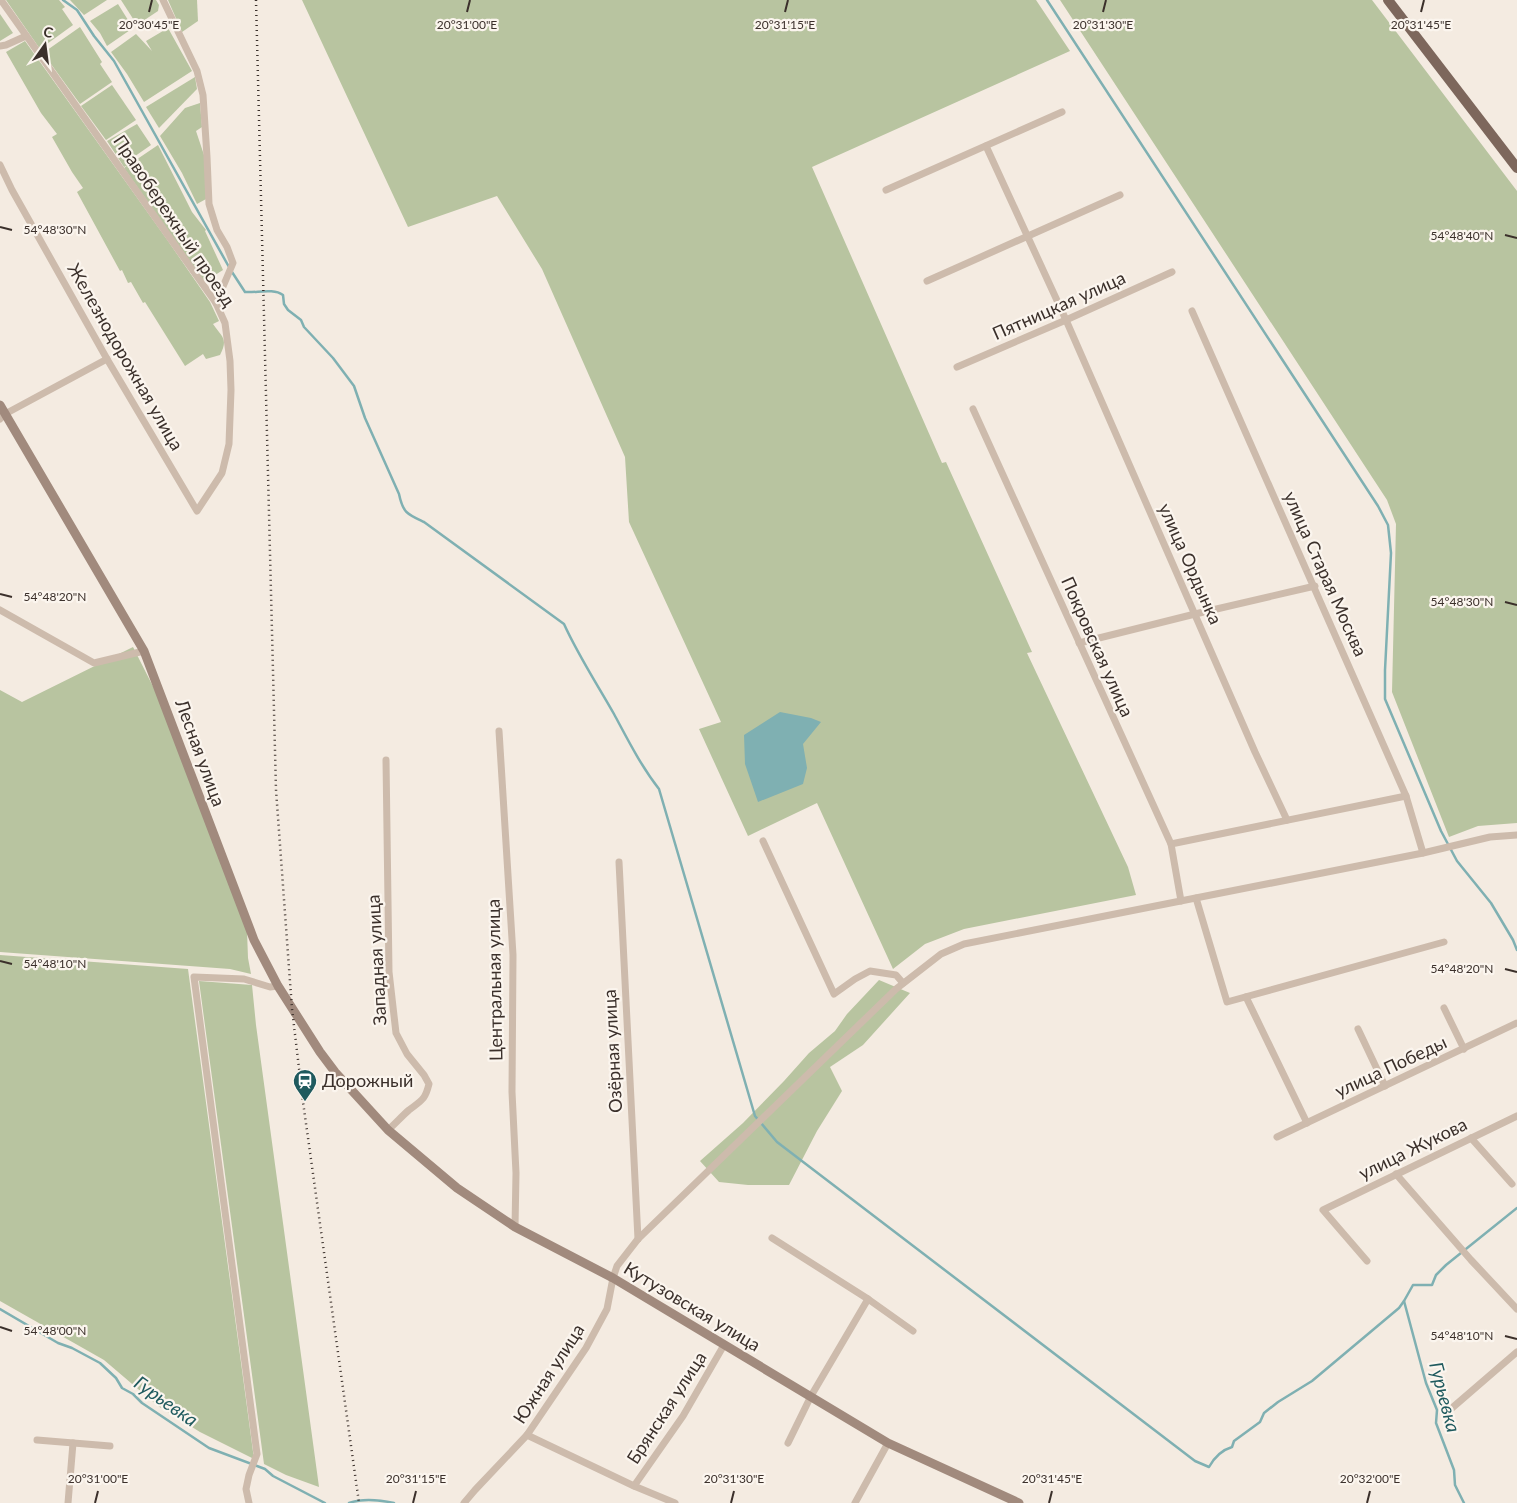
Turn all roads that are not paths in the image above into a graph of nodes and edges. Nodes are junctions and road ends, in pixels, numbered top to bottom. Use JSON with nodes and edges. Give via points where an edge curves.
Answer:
{"nodes":[{"id":1,"x":1,"y":0,"type":"edge"},
{"id":2,"x":164,"y":0,"type":"edge"},
{"id":3,"x":1388,"y":0,"type":"edge"},
{"id":4,"x":26,"y":36,"type":"junction"},
{"id":5,"x":0,"y":46,"type":"edge"},
{"id":6,"x":1062,"y":112,"type":"dead end"},
{"id":7,"x":986,"y":146,"type":"junction"},
{"id":8,"x":0,"y":165,"type":"edge"},
{"id":9,"x":1517,"y":168,"type":"edge"},
{"id":10,"x":886,"y":190,"type":"dead end"},
{"id":11,"x":1120,"y":195,"type":"dead end"},
{"id":12,"x":1028,"y":236,"type":"junction"},
{"id":13,"x":1172,"y":272,"type":"dead end"},
{"id":14,"x":927,"y":281,"type":"dead end"},
{"id":15,"x":216,"y":303,"type":"junction"},
{"id":16,"x":1192,"y":311,"type":"dead end"},
{"id":17,"x":1066,"y":320,"type":"junction"},
{"id":18,"x":107,"y":359,"type":"junction"},
{"id":19,"x":957,"y":368,"type":"dead end"},
{"id":20,"x":0,"y":405,"type":"edge"},
{"id":21,"x":973,"y":410,"type":"dead end"},
{"id":22,"x":2,"y":416,"type":"edge"},
{"id":23,"x":197,"y":510,"type":"joint"},
{"id":24,"x":1315,"y":586,"type":"junction"},
{"id":25,"x":0,"y":610,"type":"edge"},
{"id":26,"x":1195,"y":614,"type":"junction"},
{"id":27,"x":1079,"y":643,"type":"junction"},
{"id":28,"x":144,"y":651,"type":"junction"},
{"id":29,"x":499,"y":732,"type":"dead end"},
{"id":30,"x":386,"y":760,"type":"dead end"},
{"id":31,"x":1406,"y":796,"type":"junction"},
{"id":32,"x":1287,"y":820,"type":"junction"},
{"id":33,"x":1517,"y":835,"type":"edge"},
{"id":34,"x":763,"y":841,"type":"dead end"},
{"id":35,"x":1171,"y":844,"type":"junction"},
{"id":36,"x":1423,"y":853,"type":"junction"},
{"id":37,"x":619,"y":862,"type":"dead end"},
{"id":38,"x":1196,"y":898,"type":"junction"},
{"id":39,"x":1181,"y":901,"type":"junction"},
{"id":40,"x":1444,"y":942,"type":"dead end"},
{"id":41,"x":903,"y":983,"type":"junction"},
{"id":42,"x":278,"y":986,"type":"junction"},
{"id":43,"x":1246,"y":997,"type":"junction"},
{"id":44,"x":1444,"y":1008,"type":"dead end"},
{"id":45,"x":1517,"y":1023,"type":"edge"},
{"id":46,"x":1358,"y":1029,"type":"dead end"},
{"id":47,"x":1464,"y":1048,"type":"junction"},
{"id":48,"x":1385,"y":1086,"type":"junction"},
{"id":49,"x":369,"y":1109,"type":"joint"},
{"id":50,"x":1517,"y":1116,"type":"edge"},
{"id":51,"x":1307,"y":1123,"type":"junction"},
{"id":52,"x":388,"y":1130,"type":"junction"},
{"id":53,"x":1277,"y":1137,"type":"dead end"},
{"id":54,"x":1471,"y":1138,"type":"junction"},
{"id":55,"x":1396,"y":1174,"type":"junction"},
{"id":56,"x":1512,"y":1184,"type":"dead end"},
{"id":57,"x":514,"y":1227,"type":"junction"},
{"id":58,"x":772,"y":1238,"type":"dead end"},
{"id":59,"x":638,"y":1239,"type":"junction"},
{"id":60,"x":1367,"y":1261,"type":"dead end"},
{"id":61,"x":613,"y":1278,"type":"junction"},
{"id":62,"x":868,"y":1298,"type":"junction"},
{"id":63,"x":1517,"y":1309,"type":"edge"},
{"id":64,"x":913,"y":1331,"type":"dead end"},
{"id":65,"x":724,"y":1346,"type":"junction"},
{"id":66,"x":1517,"y":1352,"type":"edge"},
{"id":67,"x":811,"y":1396,"type":"junction"},
{"id":68,"x":1452,"y":1408,"type":"dead end"},
{"id":69,"x":527,"y":1435,"type":"junction"},
{"id":70,"x":37,"y":1440,"type":"dead end"},
{"id":71,"x":73,"y":1443,"type":"junction"},
{"id":72,"x":788,"y":1443,"type":"dead end"},
{"id":73,"x":888,"y":1443,"type":"junction"},
{"id":74,"x":110,"y":1446,"type":"dead end"},
{"id":75,"x":634,"y":1486,"type":"junction"},
{"id":76,"x":68,"y":1503,"type":"edge"},
{"id":77,"x":249,"y":1503,"type":"edge"},
{"id":78,"x":464,"y":1503,"type":"edge"},
{"id":79,"x":675,"y":1503,"type":"edge"},
{"id":80,"x":855,"y":1503,"type":"edge"},
{"id":81,"x":1019,"y":1503,"type":"edge"}],
"edges":[{"from":1,"to":4,"type":"street","name":"Правобережный проезд"},
{"from":2,"to":15,"type":"street","via":[[197,71],[202,95],[209,204],[217,230],[234,263]]},
{"from":3,"to":9,"type":"main road"},
{"from":4,"to":5,"type":"street"},
{"from":4,"to":15,"type":"street","name":"Правобережный проезд"},
{"from":6,"to":7,"type":"street"},
{"from":7,"to":10,"type":"street"},
{"from":7,"to":12,"type":"street","name":"улица Ордынка"},
{"from":8,"to":18,"type":"street","name":"Железнодорожная улица"},
{"from":11,"to":12,"type":"street"},
{"from":12,"to":14,"type":"street"},
{"from":12,"to":17,"type":"street","name":"улица Ордынка"},
{"from":13,"to":17,"type":"street","name":"Пятницкая улица"},
{"from":15,"to":23,"type":"street","name":"Правобережный проезд","via":[[225,323],[230,361],[229,444],[222,473]]},
{"from":16,"to":24,"type":"street","name":"улица Старая Москва"},
{"from":17,"to":19,"type":"street","name":"Пятницкая улица"},
{"from":17,"to":26,"type":"street","name":"улица Ордынка"},
{"from":18,"to":22,"type":"street"},
{"from":18,"to":23,"type":"street","name":"Железнодорожная улица"},
{"from":20,"to":22,"type":"street","name":"Лесная улица"},
{"from":21,"to":27,"type":"street","name":"Покровская улица"},
{"from":22,"to":28,"type":"street","name":"Лесная улица"},
{"from":24,"to":26,"type":"street"},
{"from":24,"to":31,"type":"street","name":"улица Старая Москва"},
{"from":25,"to":28,"type":"street","via":[[94,663]]},
{"from":26,"to":27,"type":"street"},
{"from":26,"to":32,"type":"street","name":"улица Ордынка"},
{"from":27,"to":35,"type":"street","name":"Покровская улица"},
{"from":28,"to":42,"type":"street","name":"Лесная улица","via":[[254,940]]},
{"from":29,"to":57,"type":"street","name":"Центральная улица","via":[[512,955]]},
{"from":30,"to":52,"type":"street","name":"Западная улица","via":[[389,972],[396,1033],[429,1084],[422,1102]]},
{"from":31,"to":32,"type":"street"},
{"from":31,"to":36,"type":"street","name":"улица Старая Москва"},
{"from":32,"to":35,"type":"street"},
{"from":33,"to":36,"type":"street","name":"Южная улица","via":[[1490,837]]},
{"from":34,"to":41,"type":"street","via":[[834,994],[870,971],[896,975]]},
{"from":35,"to":39,"type":"street","name":"Покровская улица"},
{"from":36,"to":38,"type":"street","name":"Южная улица"},
{"from":37,"to":59,"type":"street","name":"Озёрная улица"},
{"from":38,"to":39,"type":"street","name":"Южная улица"},
{"from":38,"to":43,"type":"street","via":[[1226,1002]]},
{"from":39,"to":41,"type":"street","name":"Южная улица","via":[[964,944],[941,954]]},
{"from":40,"to":43,"type":"street"},
{"from":41,"to":59,"type":"street","name":"Южная улица"},
{"from":42,"to":49,"type":"street","name":"Лесная улица","via":[[320,1052]]},
{"from":42,"to":77,"type":"street","via":[[270,987],[244,979],[194,977],[257,1454],[246,1489]]},
{"from":43,"to":51,"type":"street"},
{"from":44,"to":47,"type":"street"},
{"from":45,"to":47,"type":"street","name":"улица Победы"},
{"from":46,"to":48,"type":"street"},
{"from":47,"to":48,"type":"street","name":"улица Победы"},
{"from":48,"to":51,"type":"street","name":"улица Победы"},
{"from":49,"to":52,"type":"street","name":"Кутузовская улица"},
{"from":50,"to":54,"type":"street","name":"улица Жукова"},
{"from":51,"to":53,"type":"street","name":"улица Победы"},
{"from":52,"to":57,"type":"street","name":"Кутузовская улица","via":[[457,1188]]},
{"from":54,"to":55,"type":"street","name":"улица Жукова"},
{"from":54,"to":56,"type":"street"},
{"from":55,"to":60,"type":"street","name":"улица Жукова","via":[[1322,1210]]},
{"from":55,"to":63,"type":"street"},
{"from":57,"to":61,"type":"street","name":"Кутузовская улица"},
{"from":58,"to":62,"type":"street"},
{"from":59,"to":61,"type":"street","name":"Южная улица","via":[[617,1266]]},
{"from":61,"to":65,"type":"street","name":"Кутузовская улица"},
{"from":61,"to":69,"type":"street","name":"Южная улица","via":[[607,1309],[586,1348]]},
{"from":62,"to":64,"type":"street"},
{"from":62,"to":67,"type":"street"},
{"from":65,"to":67,"type":"street","name":"Кутузовская улица"},
{"from":65,"to":75,"type":"street","name":"Брянская улица","via":[[683,1416]]},
{"from":66,"to":68,"type":"street"},
{"from":67,"to":72,"type":"street"},
{"from":67,"to":73,"type":"street","name":"Кутузовская улица"},
{"from":69,"to":75,"type":"street","name":"Брянская улица"},
{"from":69,"to":78,"type":"street","name":"Южная улица"},
{"from":70,"to":71,"type":"street"},
{"from":71,"to":74,"type":"street"},
{"from":71,"to":76,"type":"street"},
{"from":73,"to":80,"type":"street"},
{"from":73,"to":81,"type":"street","name":"Кутузовская улица"},
{"from":75,"to":79,"type":"street","name":"Брянская улица"}]}
